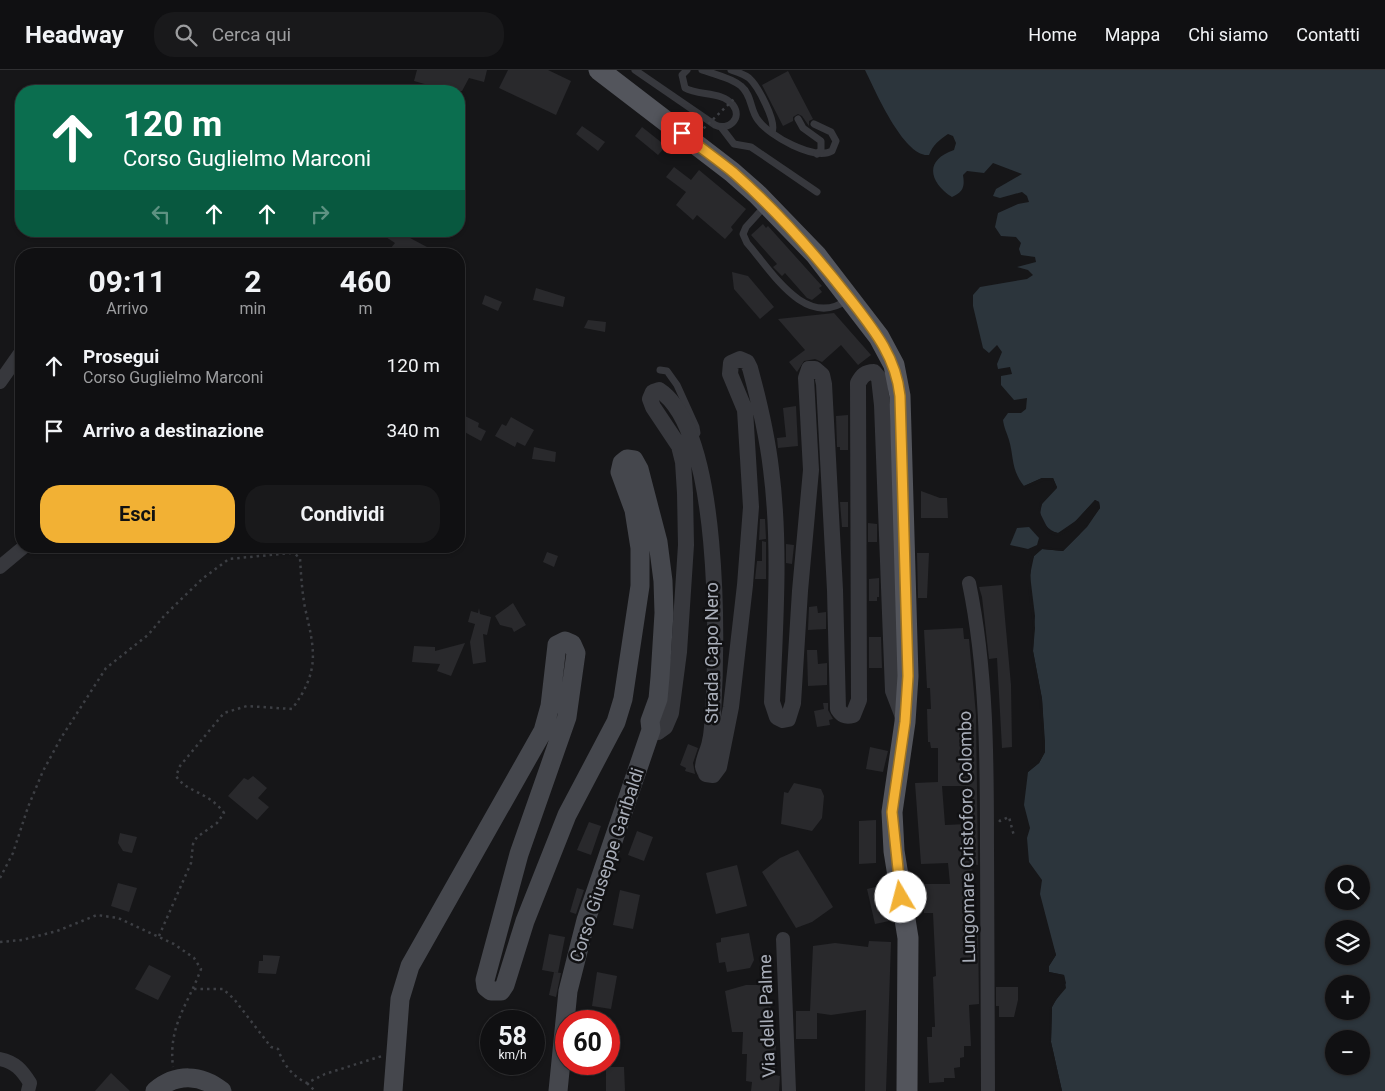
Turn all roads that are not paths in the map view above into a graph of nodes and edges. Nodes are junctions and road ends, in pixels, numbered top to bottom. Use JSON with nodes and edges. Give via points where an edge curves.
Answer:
{"nodes":[{"id":1,"x":599,"y":70,"type":"edge"},
{"id":2,"x":635,"y":70,"type":"edge"},
{"id":3,"x":687,"y":70,"type":"edge"},
{"id":4,"x":702,"y":70,"type":"edge"},
{"id":5,"x":731,"y":70,"type":"edge"},
{"id":6,"x":798,"y":119,"type":"dead end"},
{"id":7,"x":814,"y":124,"type":"dead end"},
{"id":8,"x":721,"y":127,"type":"junction"},
{"id":9,"x":772,"y":132,"type":"junction"},
{"id":10,"x":817,"y":154,"type":"junction"},
{"id":11,"x":817,"y":192,"type":"dead end"},
{"id":12,"x":767,"y":204,"type":"junction"},
{"id":13,"x":850,"y":299,"type":"junction"},
{"id":14,"x":15,"y":361,"type":"edge"},
{"id":15,"x":660,"y":370,"type":"dead end"},
{"id":16,"x":0,"y":382,"type":"edge"},
{"id":17,"x":691,"y":441,"type":"junction"},
{"id":18,"x":17,"y":553,"type":"edge"},
{"id":19,"x":0,"y":567,"type":"edge"},
{"id":20,"x":969,"y":583,"type":"dead end"},
{"id":21,"x":905,"y":722,"type":"junction"},
{"id":22,"x":651,"y":730,"type":"junction"},
{"id":23,"x":783,"y":939,"type":"dead end"},
{"id":24,"x":0,"y":1059,"type":"edge"},
{"id":25,"x":28,"y":1091,"type":"edge"},
{"id":26,"x":155,"y":1091,"type":"edge"},
{"id":27,"x":222,"y":1091,"type":"edge"},
{"id":28,"x":393,"y":1091,"type":"edge"},
{"id":29,"x":558,"y":1091,"type":"edge"},
{"id":30,"x":789,"y":1091,"type":"edge"},
{"id":31,"x":907,"y":1091,"type":"edge"},
{"id":32,"x":988,"y":1091,"type":"edge"}],
"edges":[{"from":1,"to":12,"type":"main road","via":[[732,172]]},
{"from":2,"to":8,"type":"lane"},
{"from":3,"to":8,"type":"lane","via":[[682,75],[685,88],[723,98],[734,108],[736,119]]},
{"from":4,"to":9,"type":"lane","via":[[740,85],[748,94],[758,122]]},
{"from":5,"to":9,"type":"lane","via":[[746,76],[754,84],[774,123]]},
{"from":6,"to":10,"type":"lane","via":[[803,128],[821,141],[822,147]]},
{"from":7,"to":10,"type":"lane","via":[[831,132],[836,141],[832,151]]},
{"from":8,"to":11,"type":"lane","via":[[734,144],[751,147]]},
{"from":9,"to":10,"type":"lane"},
{"from":12,"to":13,"type":"main road","via":[[816,255]]},
{"from":12,"to":13,"type":"lane","via":[[743,234],[792,295],[810,306],[825,310]]},
{"from":13,"to":21,"type":"main road","via":[[884,345],[899,382],[908,676]]},
{"from":14,"to":16,"type":"street"},
{"from":15,"to":17,"type":"lane","via":[[667,371],[678,384],[696,427],[697,434]]},
{"from":17,"to":21,"type":"street","name":"Strada Capo Nero","via":[[707,497],[711,537],[715,664],[711,739],[703,767],[706,774],[713,775],[718,768],[731,706],[751,506],[745,410],[729,371],[737,360],[745,360],[750,368],[771,468],[776,573],[772,702],[777,717],[782,720],[788,719],[793,703],[811,470],[806,378],[809,369],[815,369],[822,375],[824,384],[834,553],[838,708],[848,716],[853,715],[859,700],[858,383],[868,372],[874,372],[879,378],[893,691]]},
{"from":17,"to":22,"type":"street","name":"Strada Capo Nero","via":[[666,395],[659,390],[653,392],[650,399],[653,407],[680,446],[684,462],[686,545],[679,652],[671,712],[665,727],[658,732]]},
{"from":18,"to":19,"type":"street"},
{"from":20,"to":32,"type":"street","name":"Lungomare Cristoforo Colombo","via":[[982,664],[987,808]]},
{"from":21,"to":31,"type":"main road","via":[[892,812],[894,851],[908,938]]},
{"from":22,"to":28,"type":"main road","via":[[650,721],[658,699],[662,651],[661,565],[639,469],[634,460],[627,459],[622,463],[620,472],[639,534],[640,586],[628,674],[616,722],[567,815],[525,921],[505,985],[498,992],[491,991],[485,980],[519,854],[567,717],[576,653],[572,644],[565,641],[557,645],[552,697],[543,731],[422,944],[404,982]]},
{"from":22,"to":29,"type":"main road","name":"Corso Giuseppe Garibaldi","via":[[586,920],[568,991]]},
{"from":23,"to":30,"type":"street","name":"Via delle Palme"},
{"from":24,"to":25,"type":"street","via":[[22,1070],[30,1083]]},
{"from":26,"to":27,"type":"main road","via":[[175,1079],[199,1079]]}]}
